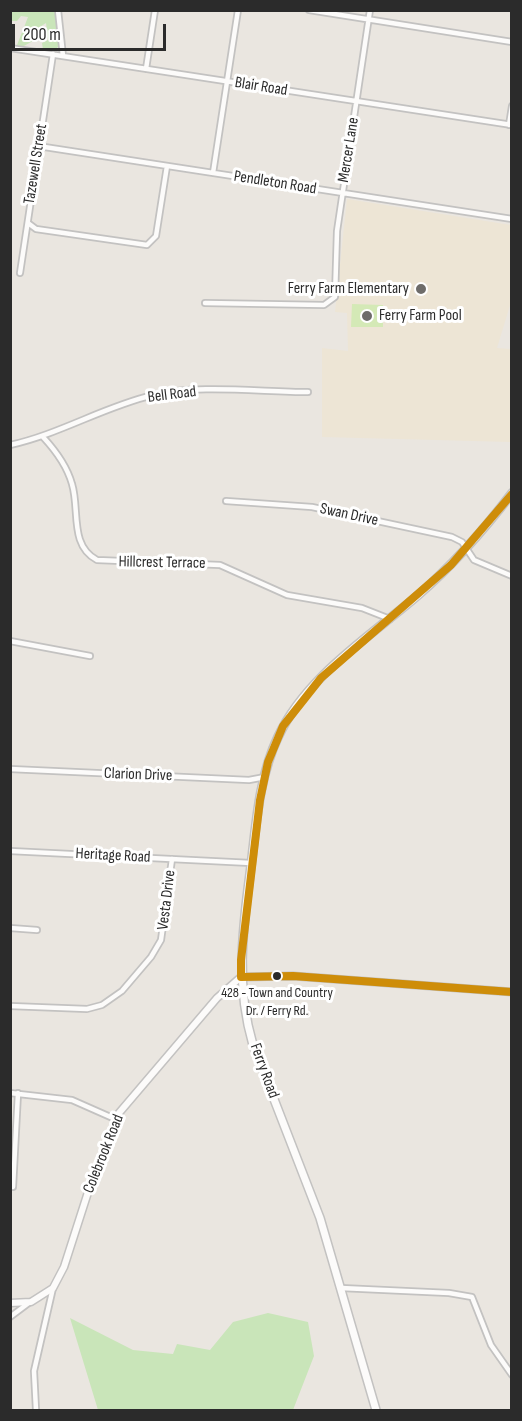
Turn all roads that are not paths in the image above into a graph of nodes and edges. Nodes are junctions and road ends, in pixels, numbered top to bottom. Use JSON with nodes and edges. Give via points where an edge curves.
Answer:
{"nodes":[{"id":1,"x":58,"y":10,"type":"edge"},
{"id":2,"x":155,"y":10,"type":"edge"},
{"id":3,"x":238,"y":10,"type":"edge"},
{"id":4,"x":309,"y":10,"type":"edge"},
{"id":5,"x":370,"y":10,"type":"edge"},
{"id":6,"x":369,"y":20,"type":"junction"},
{"id":7,"x":512,"y":42,"type":"edge"},
{"id":8,"x":10,"y":48,"type":"edge"},
{"id":9,"x":53,"y":54,"type":"junction"},
{"id":10,"x":63,"y":56,"type":"junction"},
{"id":11,"x":146,"y":69,"type":"junction"},
{"id":12,"x":228,"y":82,"type":"junction"},
{"id":13,"x":356,"y":101,"type":"junction"},
{"id":14,"x":512,"y":106,"type":"edge"},
{"id":15,"x":510,"y":125,"type":"edge"},
{"id":16,"x":38,"y":146,"type":"junction"},
{"id":17,"x":167,"y":166,"type":"junction"},
{"id":18,"x":213,"y":173,"type":"junction"},
{"id":19,"x":342,"y":193,"type":"junction"},
{"id":20,"x":512,"y":219,"type":"edge"},
{"id":21,"x":28,"y":223,"type":"junction"},
{"id":22,"x":20,"y":273,"type":"dead end"},
{"id":23,"x":205,"y":303,"type":"dead end"},
{"id":24,"x":308,"y":392,"type":"dead end"},
{"id":25,"x":43,"y":437,"type":"junction"},
{"id":26,"x":10,"y":445,"type":"edge"},
{"id":27,"x":512,"y":493,"type":"edge"},
{"id":28,"x":226,"y":501,"type":"dead end"},
{"id":29,"x":466,"y":549,"type":"junction"},
{"id":30,"x":512,"y":576,"type":"edge"},
{"id":31,"x":390,"y":619,"type":"junction"},
{"id":32,"x":10,"y":641,"type":"edge"},
{"id":33,"x":90,"y":656,"type":"dead end"},
{"id":34,"x":10,"y":769,"type":"edge"},
{"id":35,"x":265,"y":777,"type":"junction"},
{"id":36,"x":10,"y":850,"type":"edge"},
{"id":37,"x":172,"y":859,"type":"junction"},
{"id":38,"x":252,"y":864,"type":"junction"},
{"id":39,"x":10,"y":928,"type":"edge"},
{"id":40,"x":37,"y":930,"type":"dead end"},
{"id":41,"x":241,"y":977,"type":"junction"},
{"id":42,"x":512,"y":992,"type":"edge"},
{"id":43,"x":10,"y":1006,"type":"edge"},
{"id":44,"x":10,"y":1093,"type":"edge"},
{"id":45,"x":18,"y":1093,"type":"junction"},
{"id":46,"x":115,"y":1119,"type":"junction"},
{"id":47,"x":13,"y":1187,"type":"dead end"},
{"id":48,"x":53,"y":1288,"type":"junction"},
{"id":49,"x":341,"y":1288,"type":"junction"},
{"id":50,"x":31,"y":1302,"type":"junction"},
{"id":51,"x":10,"y":1303,"type":"edge"},
{"id":52,"x":10,"y":1317,"type":"edge"},
{"id":53,"x":512,"y":1375,"type":"edge"},
{"id":54,"x":36,"y":1410,"type":"edge"},
{"id":55,"x":376,"y":1410,"type":"edge"}],
"edges":[{"from":1,"to":10,"type":"street"},
{"from":2,"to":11,"type":"street"},
{"from":3,"to":12,"type":"street"},
{"from":4,"to":6,"type":"street"},
{"from":5,"to":6,"type":"street","name":"Mercer Lane"},
{"from":6,"to":7,"type":"street"},
{"from":6,"to":13,"type":"street","name":"Mercer Lane"},
{"from":8,"to":9,"type":"street","name":"Blair Road"},
{"from":9,"to":10,"type":"street","name":"Blair Road"},
{"from":9,"to":16,"type":"street","name":"Tazewell Street"},
{"from":10,"to":11,"type":"street","name":"Blair Road"},
{"from":11,"to":12,"type":"street","name":"Blair Road"},
{"from":12,"to":13,"type":"street","name":"Blair Road"},
{"from":12,"to":18,"type":"street"},
{"from":13,"to":15,"type":"street","name":"Blair Road"},
{"from":13,"to":19,"type":"street","name":"Mercer Lane"},
{"from":14,"to":15,"type":"street"},
{"from":16,"to":17,"type":"street","name":"Pendleton Road"},
{"from":16,"to":21,"type":"street","name":"Tazewell Street"},
{"from":17,"to":18,"type":"street","name":"Pendleton Road"},
{"from":17,"to":21,"type":"street","via":[[156,237],[147,245],[36,229]]},
{"from":18,"to":19,"type":"street","name":"Pendleton Road"},
{"from":19,"to":20,"type":"street","name":"Pendleton Road"},
{"from":19,"to":23,"type":"street","name":"Mercer Lane","via":[[333,300],[324,305]]},
{"from":21,"to":22,"type":"street","name":"Tazewell Street"},
{"from":24,"to":25,"type":"street","name":"Bell Road","via":[[163,393]]},
{"from":25,"to":26,"type":"street"},
{"from":25,"to":31,"type":"street","name":"Hillcrest Terrace","via":[[70,477],[79,540],[92,557],[108,562],[220,565],[287,595],[362,608]]},
{"from":27,"to":29,"type":"main road","name":"Ferry Road"},
{"from":28,"to":29,"type":"street","name":"Swan Drive","via":[[312,507],[452,537]]},
{"from":29,"to":30,"type":"street","name":"Swan Drive","via":[[474,560]]},
{"from":29,"to":31,"type":"main road","name":"Ferry Road"},
{"from":31,"to":35,"type":"main road","name":"Ferry Road","via":[[304,695],[277,738]]},
{"from":32,"to":33,"type":"street"},
{"from":34,"to":35,"type":"street","name":"Clarion Drive","via":[[249,780]]},
{"from":35,"to":38,"type":"main road","name":"Ferry Road"},
{"from":36,"to":37,"type":"street","name":"Heritage Road"},
{"from":37,"to":38,"type":"street","name":"Heritage Road"},
{"from":37,"to":43,"type":"street","name":"Vesta Drive","via":[[161,940],[122,991],[102,1005],[87,1009]]},
{"from":38,"to":41,"type":"main road","name":"Ferry Road"},
{"from":39,"to":40,"type":"street"},
{"from":41,"to":42,"type":"street","via":[[293,976]]},
{"from":41,"to":46,"type":"street","name":"Colebrook Road","via":[[217,998]]},
{"from":41,"to":49,"type":"main road","name":"Ferry Road","via":[[253,1045],[317,1208]]},
{"from":44,"to":45,"type":"street"},
{"from":45,"to":46,"type":"street","via":[[72,1100]]},
{"from":45,"to":47,"type":"street"},
{"from":46,"to":48,"type":"street","name":"Colebrook Road","via":[[64,1267]]},
{"from":48,"to":50,"type":"street"},
{"from":48,"to":54,"type":"street","via":[[34,1371]]},
{"from":49,"to":53,"type":"street","via":[[472,1297],[490,1345]]},
{"from":49,"to":55,"type":"main road","name":"Ferry Road"},
{"from":50,"to":51,"type":"street"},
{"from":50,"to":52,"type":"street"}]}
